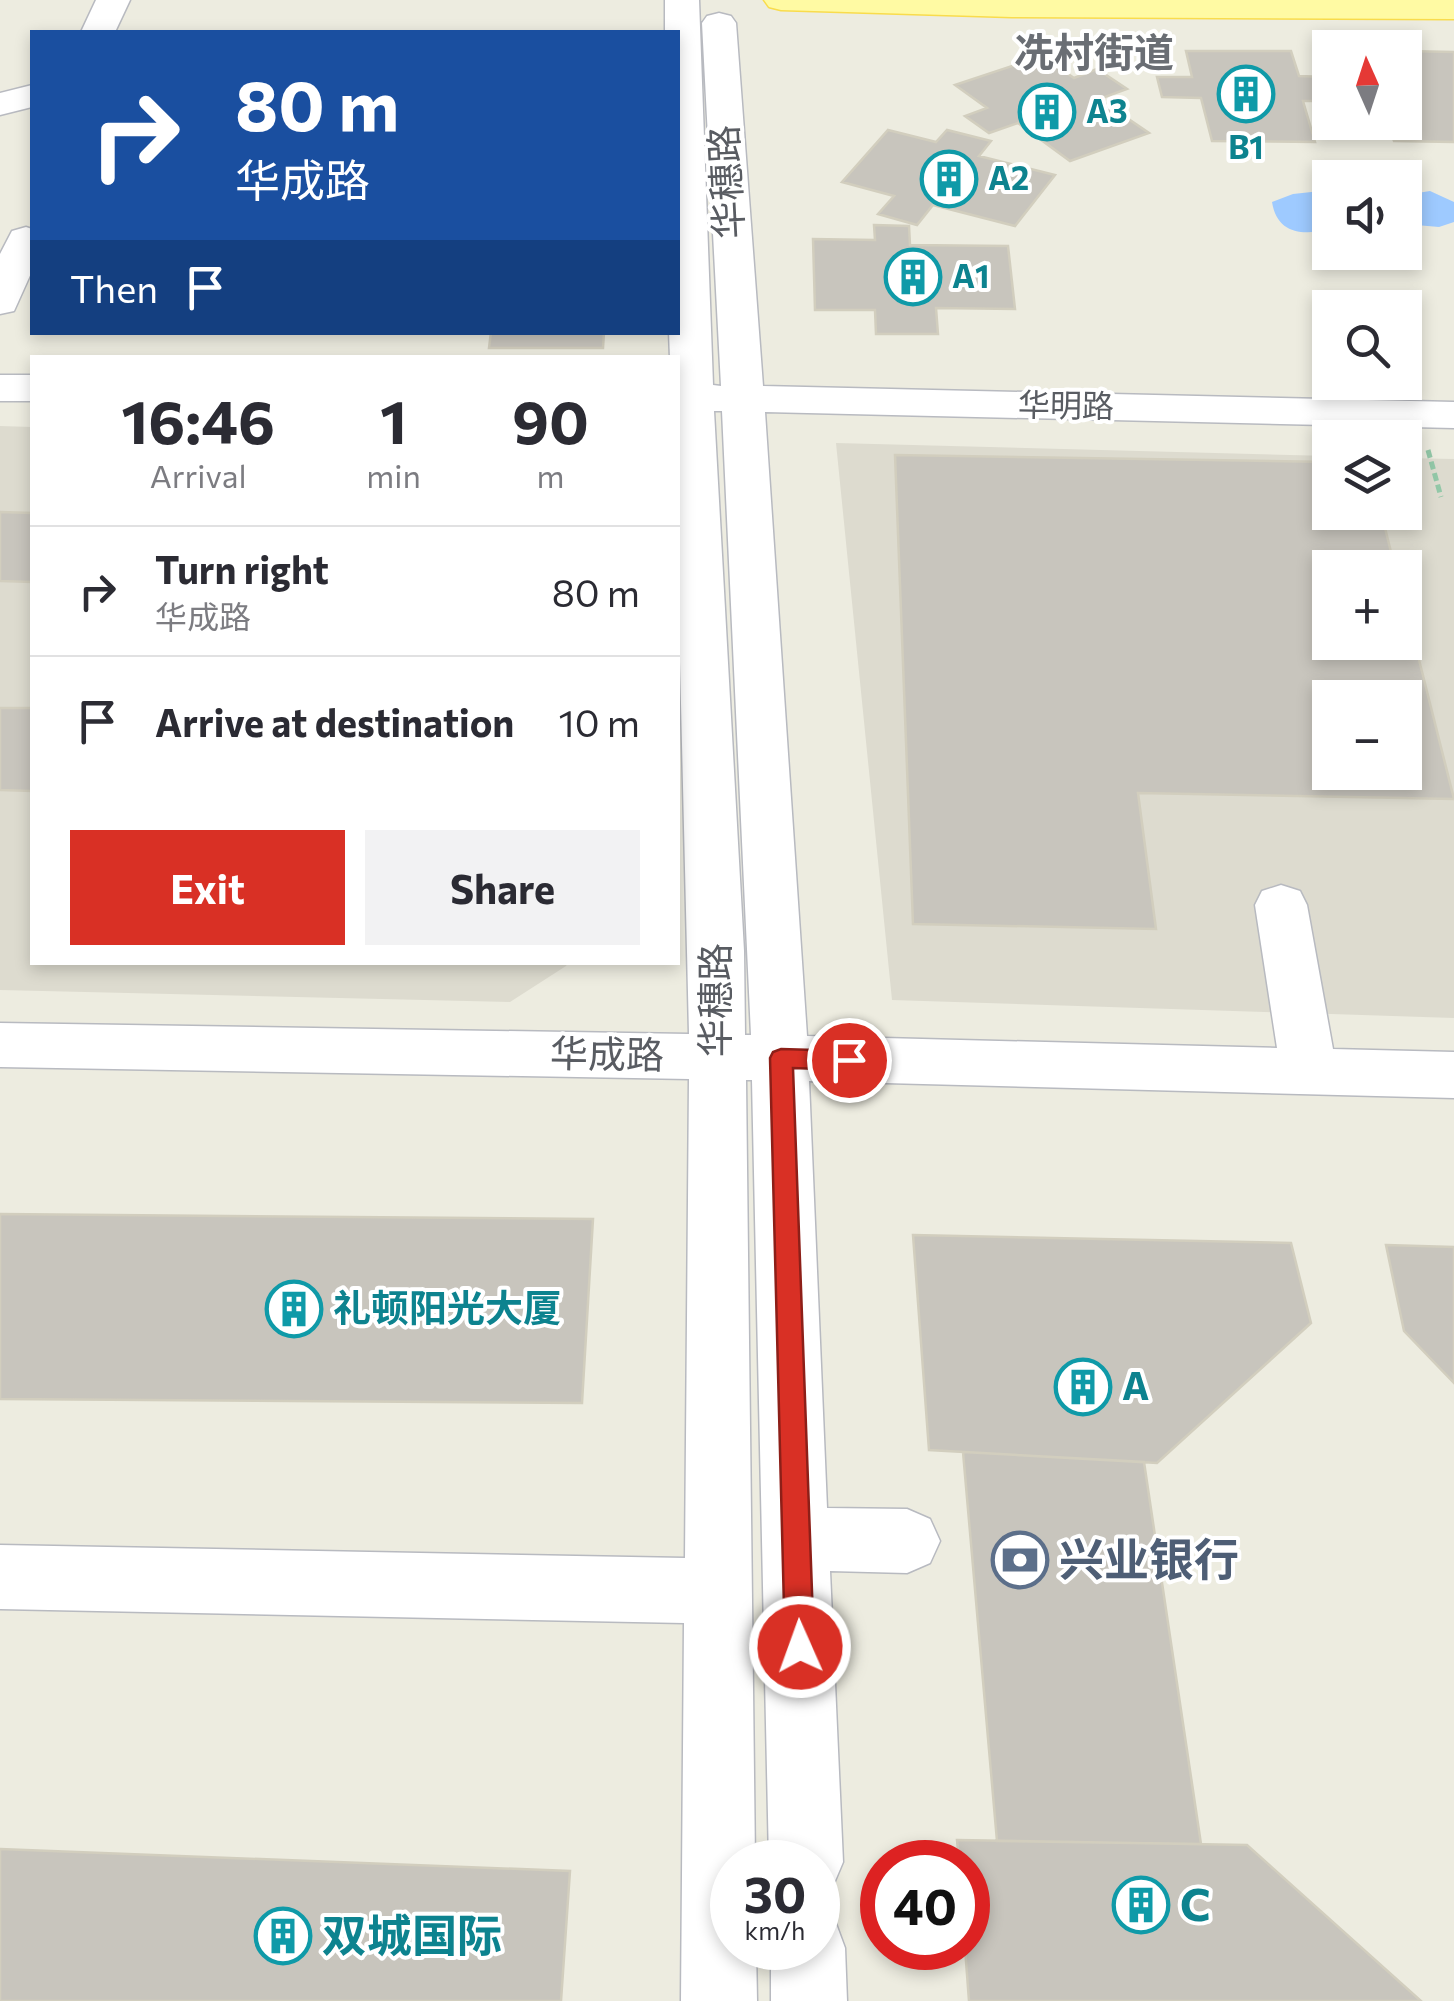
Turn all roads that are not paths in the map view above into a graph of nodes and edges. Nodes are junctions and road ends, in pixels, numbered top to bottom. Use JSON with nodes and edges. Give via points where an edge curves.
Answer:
{"nodes":[{"id":1,"x":113,"y":0,"type":"edge"},
{"id":2,"x":682,"y":0,"type":"edge"},
{"id":3,"x":718,"y":0,"type":"edge"},
{"id":4,"x":781,"y":0,"type":"edge"},
{"id":5,"x":1454,"y":8,"type":"edge"},
{"id":6,"x":99,"y":30,"type":"edge"},
{"id":7,"x":30,"y":96,"type":"edge"},
{"id":8,"x":0,"y":104,"type":"edge"},
{"id":9,"x":682,"y":183,"type":"edge"},
{"id":10,"x":20,"y":238,"type":"edge"},
{"id":11,"x":0,"y":302,"type":"edge"},
{"id":12,"x":0,"y":388,"type":"edge"},
{"id":13,"x":30,"y":388,"type":"edge"},
{"id":14,"x":704,"y":398,"type":"edge"},
{"id":15,"x":1440,"y":430,"type":"edge"},
{"id":16,"x":1281,"y":905,"type":"dead end"},
{"id":17,"x":0,"y":1046,"type":"edge"},
{"id":18,"x":716,"y":1058,"type":"junction"},
{"id":19,"x":781,"y":1058,"type":"junction"},
{"id":20,"x":1309,"y":1071,"type":"junction"},
{"id":21,"x":1452,"y":1082,"type":"edge"},
{"id":22,"x":796,"y":1539,"type":"junction"},
{"id":23,"x":907,"y":1541,"type":"dead end"},
{"id":24,"x":0,"y":1577,"type":"edge"},
{"id":25,"x":718,"y":1590,"type":"junction"},
{"id":26,"x":805,"y":1840,"type":"edge"},
{"id":27,"x":808,"y":1970,"type":"edge"},
{"id":28,"x":719,"y":2001,"type":"edge"},
{"id":29,"x":809,"y":2001,"type":"edge"}],
"edges":[{"from":1,"to":6,"type":"street"},
{"from":2,"to":9,"type":"street","name":"华穗路"},
{"from":3,"to":14,"type":"street","name":"华穗路"},
{"from":4,"to":5,"type":"main road"},
{"from":7,"to":8,"type":"street"},
{"from":9,"to":14,"type":"street","name":"华穗路"},
{"from":10,"to":11,"type":"street"},
{"from":12,"to":13,"type":"street"},
{"from":14,"to":15,"type":"street","name":"华明路"},
{"from":14,"to":18,"type":"street","name":"华穗路"},
{"from":14,"to":19,"type":"street","name":"华穗路"},
{"from":16,"to":20,"type":"street"},
{"from":17,"to":18,"type":"street","name":"华成路"},
{"from":18,"to":19,"type":"street","name":"华成路"},
{"from":18,"to":25,"type":"street","name":"华穗路"},
{"from":19,"to":20,"type":"street","name":"华成路"},
{"from":19,"to":22,"type":"street","name":"华穗路"},
{"from":20,"to":21,"type":"street","name":"华成路"},
{"from":22,"to":23,"type":"street"},
{"from":22,"to":26,"type":"street","name":"华穗路"},
{"from":24,"to":25,"type":"street"},
{"from":25,"to":28,"type":"street","name":"华穗路"},
{"from":27,"to":29,"type":"street"}]}
